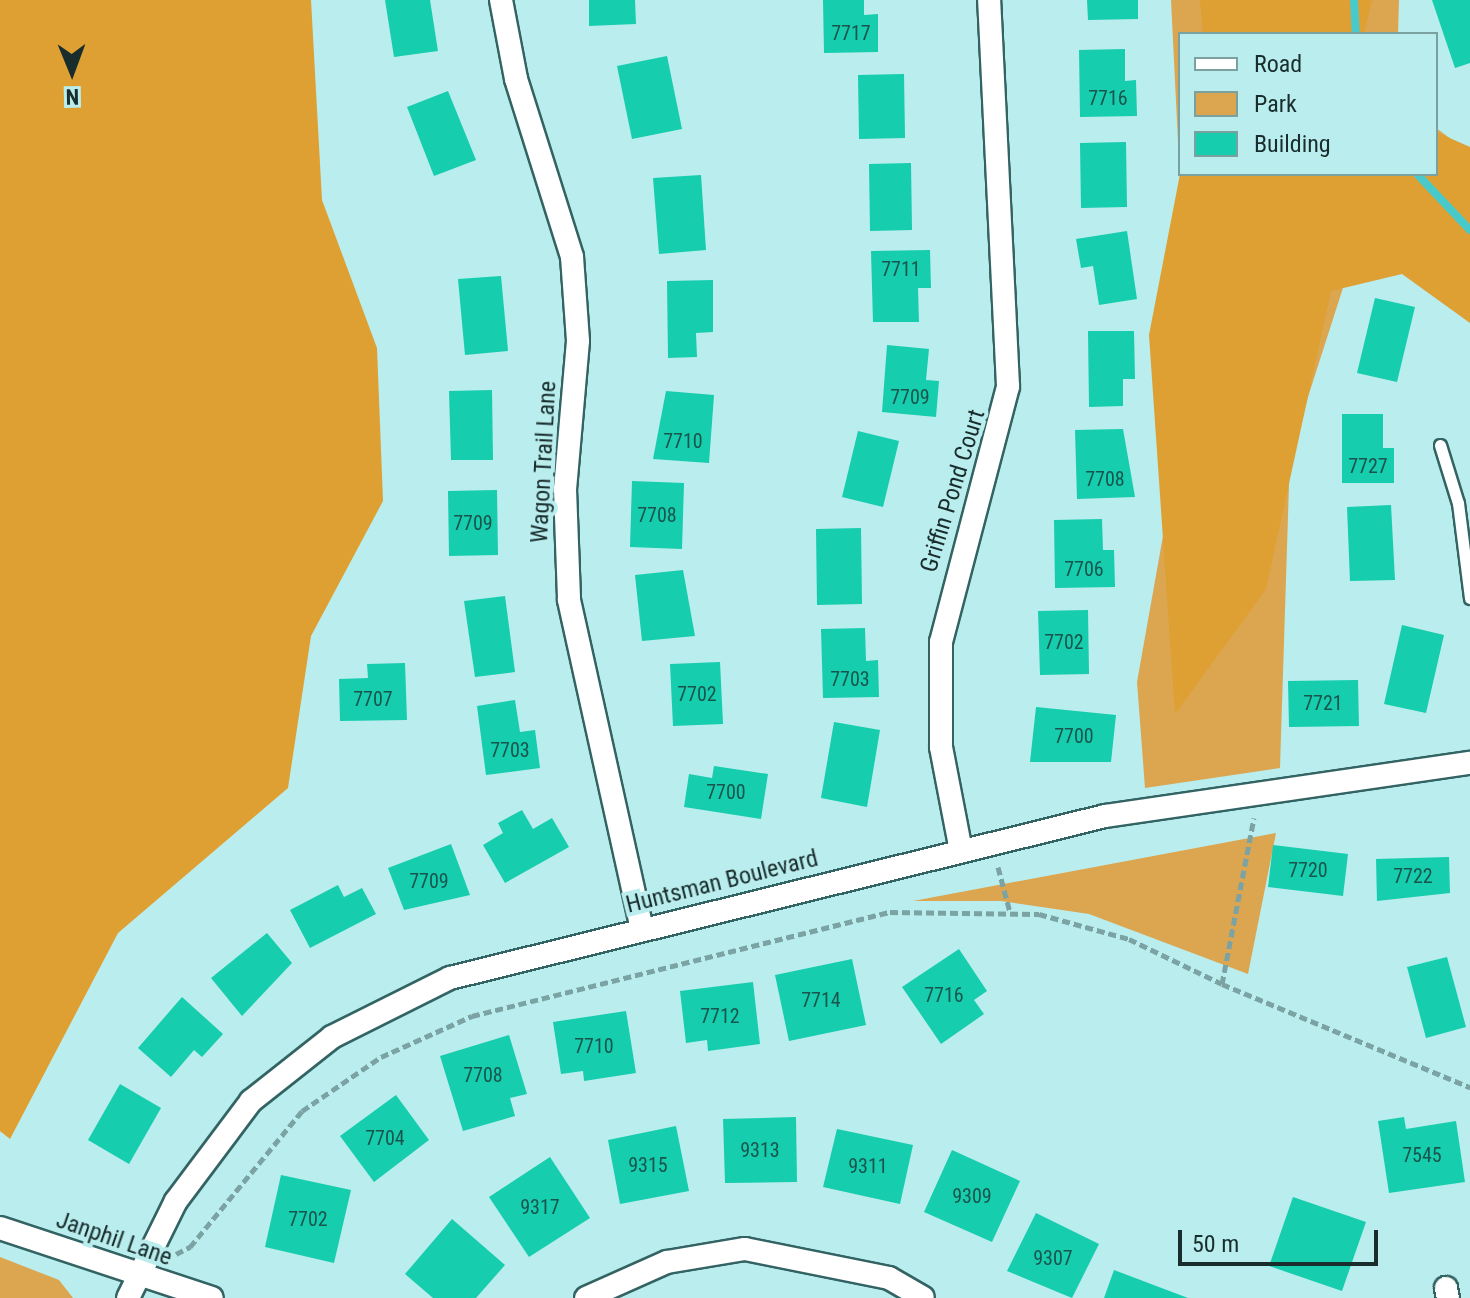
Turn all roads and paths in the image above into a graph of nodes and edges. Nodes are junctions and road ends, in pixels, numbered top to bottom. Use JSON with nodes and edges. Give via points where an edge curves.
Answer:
{"nodes":[{"id":1,"x":501,"y":0,"type":"edge"},
{"id":2,"x":989,"y":0,"type":"edge"},
{"id":3,"x":1440,"y":445,"type":"dead end"},
{"id":4,"x":1470,"y":598,"type":"edge"},
{"id":5,"x":1470,"y":763,"type":"edge"},
{"id":6,"x":1259,"y":790,"type":"junction"},
{"id":7,"x":991,"y":844,"type":"junction"},
{"id":8,"x":961,"y":851,"type":"junction"},
{"id":9,"x":1010,"y":912,"type":"junction"},
{"id":10,"x":642,"y":928,"type":"junction"},
{"id":11,"x":1222,"y":984,"type":"junction"},
{"id":12,"x":1470,"y":1087,"type":"edge"},
{"id":13,"x":0,"y":1228,"type":"edge"},
{"id":14,"x":135,"y":1275,"type":"junction"},
{"id":15,"x":128,"y":1298,"type":"edge"},
{"id":16,"x":212,"y":1298,"type":"edge"},
{"id":17,"x":586,"y":1298,"type":"edge"},
{"id":18,"x":923,"y":1298,"type":"edge"}],
"edges":[{"from":1,"to":10,"type":"street","name":"Wagon Trail Lane","via":[[516,79],[572,257],[578,341],[565,489],[569,600]]},
{"from":2,"to":8,"type":"street","name":"Griffin Pond Court","via":[[1008,386],[941,642],[941,747]]},
{"from":3,"to":4,"type":"lane","via":[[1458,503]]},
{"from":5,"to":6,"type":"street","name":"Huntsman Boulevard"},
{"from":6,"to":7,"type":"street","name":"Huntsman Boulevard"},
{"from":6,"to":11,"type":"path"},
{"from":7,"to":8,"type":"street","name":"Huntsman Boulevard"},
{"from":7,"to":9,"type":"path"},
{"from":8,"to":10,"type":"street","name":"Huntsman Boulevard"},
{"from":9,"to":11,"type":"path","via":[[1117,935]]},
{"from":9,"to":14,"type":"path","via":[[890,912],[472,1016],[381,1057],[302,1111],[190,1247]]},
{"from":10,"to":14,"type":"street","name":"Huntsman Boulevard","via":[[450,978],[332,1037],[251,1101],[190,1179]]},
{"from":11,"to":12,"type":"path"},
{"from":13,"to":14,"type":"street","name":"Janphil Lane"},
{"from":14,"to":15,"type":"street","name":"Huntsman Boulevard"},
{"from":14,"to":16,"type":"street","name":"Janphil Lane"},
{"from":17,"to":18,"type":"street","via":[[667,1262],[745,1249],[889,1278]]}]}
